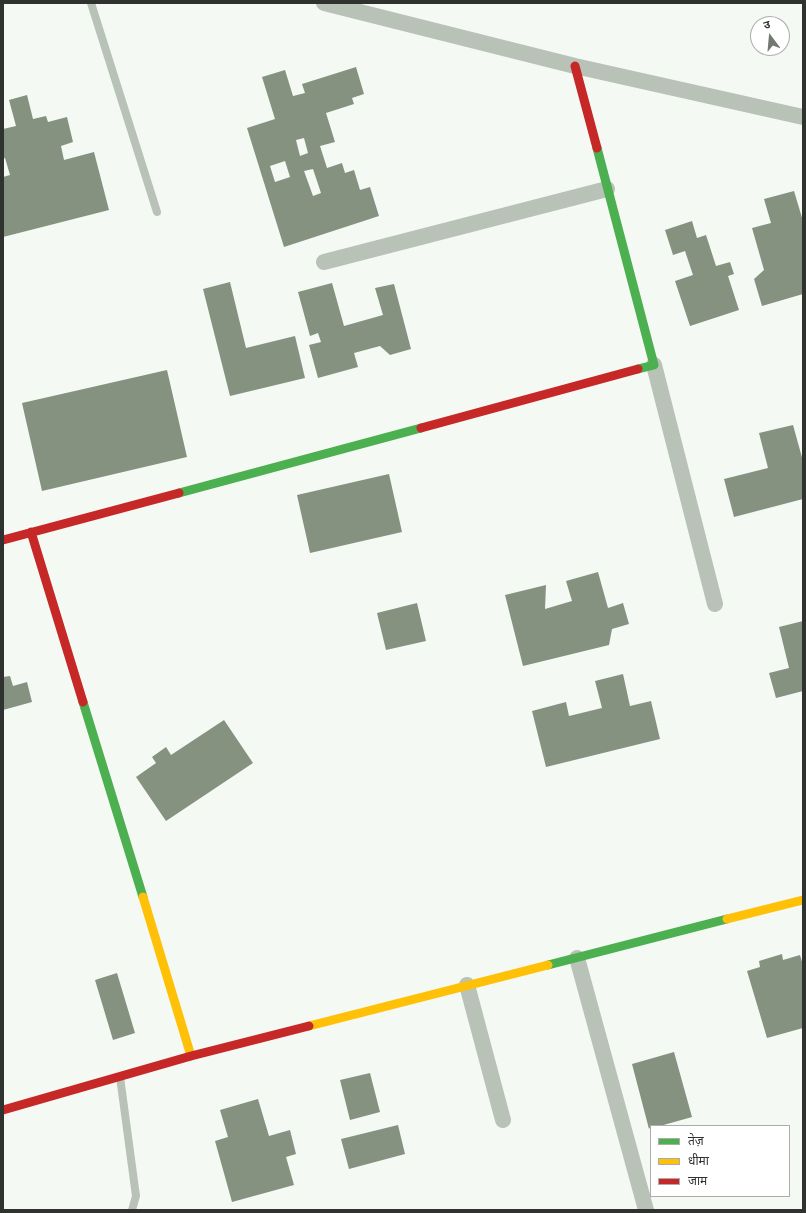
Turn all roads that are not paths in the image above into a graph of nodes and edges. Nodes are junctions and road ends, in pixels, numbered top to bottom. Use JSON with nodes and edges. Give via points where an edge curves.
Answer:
{"nodes":[{"id":1,"x":91,"y":3,"type":"edge"},
{"id":2,"x":324,"y":3,"type":"edge"},
{"id":3,"x":575,"y":66,"type":"junction"},
{"id":4,"x":803,"y":118,"type":"edge"},
{"id":5,"x":607,"y":189,"type":"junction"},
{"id":6,"x":157,"y":212,"type":"dead end"},
{"id":7,"x":324,"y":262,"type":"dead end"},
{"id":8,"x":654,"y":365,"type":"junction"},
{"id":9,"x":31,"y":532,"type":"junction"},
{"id":10,"x":3,"y":540,"type":"edge"},
{"id":11,"x":715,"y":604,"type":"dead end"},
{"id":12,"x":803,"y":900,"type":"edge"},
{"id":13,"x":577,"y":958,"type":"junction"},
{"id":14,"x":467,"y":986,"type":"junction"},
{"id":15,"x":192,"y":1056,"type":"junction"},
{"id":16,"x":120,"y":1076,"type":"junction"},
{"id":17,"x":3,"y":1110,"type":"edge"},
{"id":18,"x":503,"y":1120,"type":"dead end"},
{"id":19,"x":132,"y":1210,"type":"edge"},
{"id":20,"x":646,"y":1210,"type":"edge"}],
"edges":[{"from":1,"to":6,"type":"lane"},
{"from":2,"to":3,"type":"street"},
{"from":3,"to":4,"type":"street"},
{"from":3,"to":5,"type":"street"},
{"from":5,"to":7,"type":"street"},
{"from":5,"to":8,"type":"street"},
{"from":8,"to":9,"type":"street"},
{"from":8,"to":11,"type":"street"},
{"from":9,"to":10,"type":"street"},
{"from":9,"to":15,"type":"street"},
{"from":12,"to":13,"type":"street"},
{"from":13,"to":14,"type":"street"},
{"from":13,"to":20,"type":"street"},
{"from":14,"to":15,"type":"street"},
{"from":14,"to":18,"type":"street"},
{"from":15,"to":16,"type":"street"},
{"from":16,"to":17,"type":"street"},
{"from":16,"to":19,"type":"lane","via":[[136,1196]]}]}
